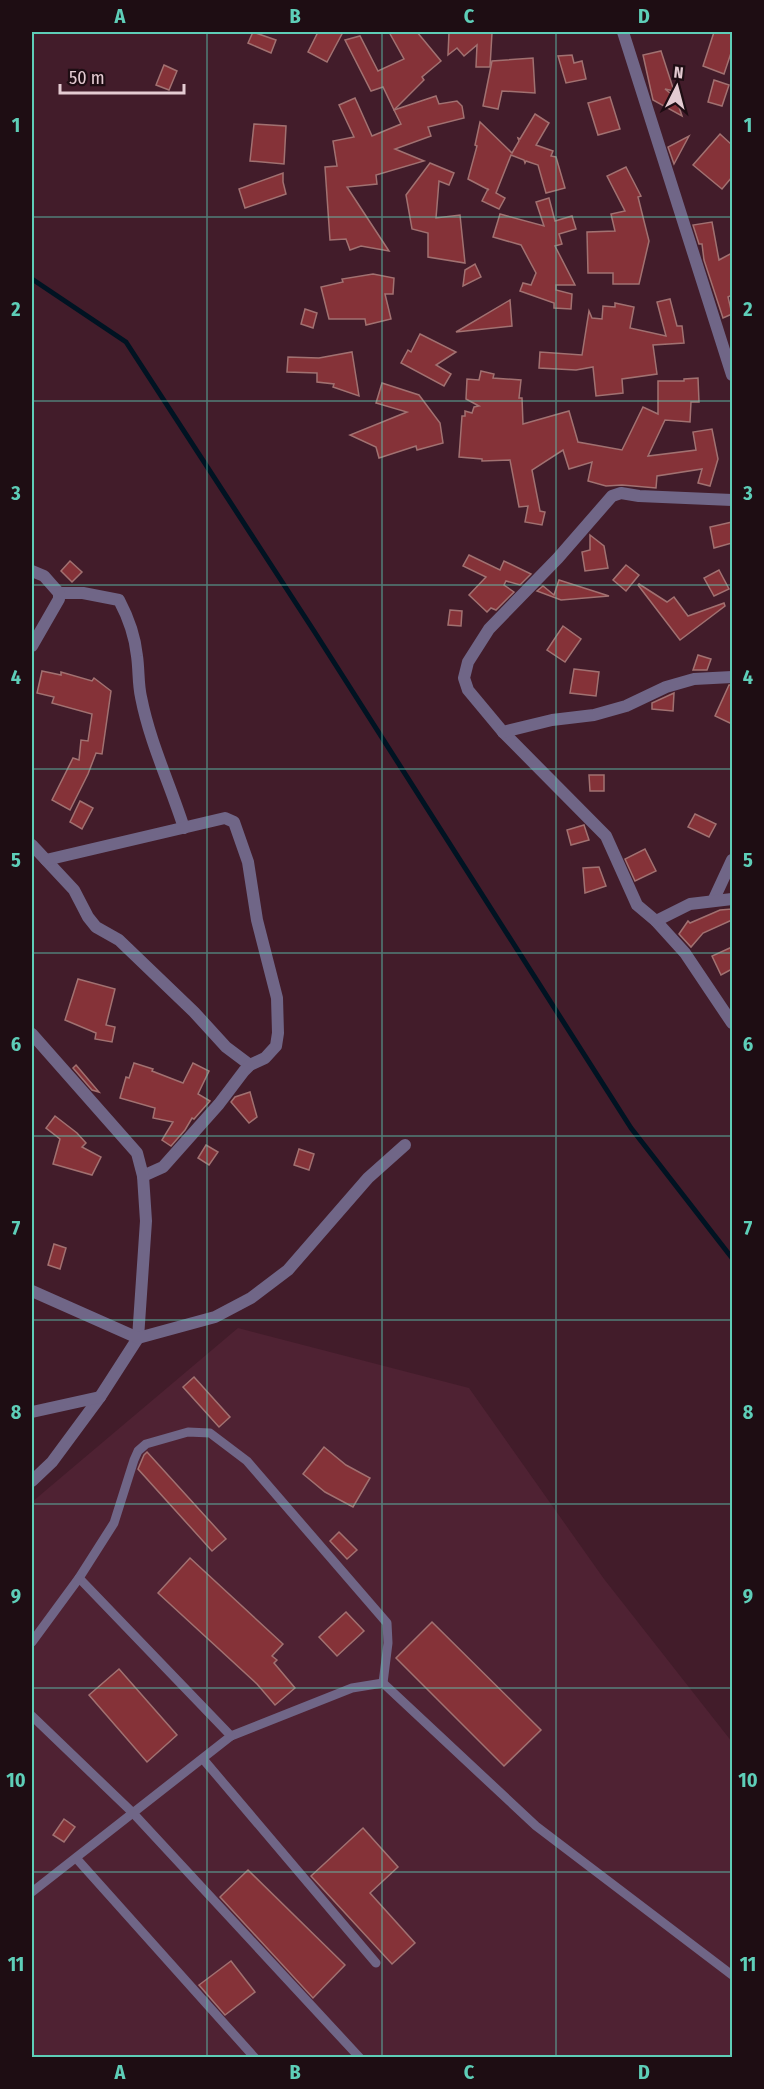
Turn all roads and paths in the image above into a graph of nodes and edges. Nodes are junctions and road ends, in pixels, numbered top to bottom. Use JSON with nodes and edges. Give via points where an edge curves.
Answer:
{"nodes":[{"id":1,"x":623,"y":32,"type":"edge"},
{"id":2,"x":732,"y":375,"type":"edge"},
{"id":3,"x":732,"y":500,"type":"edge"},
{"id":4,"x":32,"y":571,"type":"edge"},
{"id":5,"x":59,"y":593,"type":"junction"},
{"id":6,"x":32,"y":646,"type":"edge"},
{"id":7,"x":732,"y":677,"type":"edge"},
{"id":8,"x":502,"y":732,"type":"junction"},
{"id":9,"x":184,"y":828,"type":"junction"},
{"id":10,"x":32,"y":844,"type":"edge"},
{"id":11,"x":46,"y":860,"type":"junction"},
{"id":12,"x":732,"y":860,"type":"edge"},
{"id":13,"x":732,"y":899,"type":"edge"},
{"id":14,"x":713,"y":901,"type":"junction"},
{"id":15,"x":656,"y":921,"type":"junction"},
{"id":16,"x":732,"y":1023,"type":"edge"},
{"id":17,"x":32,"y":1034,"type":"edge"},
{"id":18,"x":250,"y":1065,"type":"junction"},
{"id":19,"x":405,"y":1145,"type":"dead end"},
{"id":20,"x":143,"y":1176,"type":"junction"},
{"id":21,"x":32,"y":1291,"type":"edge"},
{"id":22,"x":138,"y":1338,"type":"junction"},
{"id":23,"x":100,"y":1397,"type":"junction"},
{"id":24,"x":32,"y":1412,"type":"edge"},
{"id":25,"x":32,"y":1481,"type":"edge"},
{"id":26,"x":79,"y":1578,"type":"junction"},
{"id":27,"x":32,"y":1642,"type":"edge"},
{"id":28,"x":383,"y":1683,"type":"junction"},
{"id":29,"x":32,"y":1716,"type":"edge"},
{"id":30,"x":231,"y":1736,"type":"junction"},
{"id":31,"x":203,"y":1759,"type":"junction"},
{"id":32,"x":133,"y":1813,"type":"junction"},
{"id":33,"x":75,"y":1858,"type":"junction"},
{"id":34,"x":32,"y":1892,"type":"edge"},
{"id":35,"x":376,"y":1963,"type":"dead end"},
{"id":36,"x":732,"y":1975,"type":"edge"},
{"id":37,"x":255,"y":2058,"type":"edge"},
{"id":38,"x":360,"y":2058,"type":"edge"}],
"edges":[{"from":1,"to":2,"type":"street"},
{"from":3,"to":8,"type":"street","via":[[621,493],[612,496],[489,629],[468,662],[464,678],[468,690]]},
{"from":4,"to":5,"type":"street","via":[[44,576]]},
{"from":5,"to":6,"type":"street","via":[[59,600]]},
{"from":5,"to":9,"type":"street","via":[[119,600],[133,633],[140,695],[157,758]]},
{"from":7,"to":8,"type":"street","via":[[694,679],[594,715]]},
{"from":8,"to":15,"type":"street","via":[[606,836],[637,905]]},
{"from":9,"to":11,"type":"street"},
{"from":9,"to":18,"type":"street","via":[[230,819],[248,862],[278,1010],[276,1046],[265,1058]]},
{"from":10,"to":11,"type":"street"},
{"from":11,"to":18,"type":"street","via":[[74,890],[96,927],[119,940],[226,1047]]},
{"from":12,"to":14,"type":"street"},
{"from":13,"to":14,"type":"street"},
{"from":14,"to":15,"type":"street","via":[[690,904]]},
{"from":15,"to":16,"type":"street","via":[[685,953]]},
{"from":17,"to":20,"type":"street","via":[[137,1153]]},
{"from":18,"to":20,"type":"street","via":[[163,1167]]},
{"from":19,"to":22,"type":"street","via":[[368,1178],[288,1270],[251,1298],[215,1317]]},
{"from":20,"to":22,"type":"street","via":[[146,1221]]},
{"from":21,"to":22,"type":"street"},
{"from":22,"to":23,"type":"street"},
{"from":23,"to":24,"type":"street"},
{"from":23,"to":25,"type":"street","via":[[52,1462]]},
{"from":26,"to":27,"type":"lane"},
{"from":26,"to":28,"type":"lane","via":[[114,1523],[138,1451],[146,1444],[188,1432],[210,1433],[248,1461],[387,1623]]},
{"from":26,"to":30,"type":"lane"},
{"from":28,"to":30,"type":"lane","via":[[352,1688]]},
{"from":28,"to":36,"type":"lane","via":[[536,1826]]},
{"from":29,"to":32,"type":"lane"},
{"from":30,"to":31,"type":"lane"},
{"from":31,"to":32,"type":"lane"},
{"from":31,"to":35,"type":"lane"},
{"from":32,"to":33,"type":"lane"},
{"from":32,"to":38,"type":"lane"},
{"from":33,"to":34,"type":"lane"},
{"from":33,"to":37,"type":"lane"}]}
